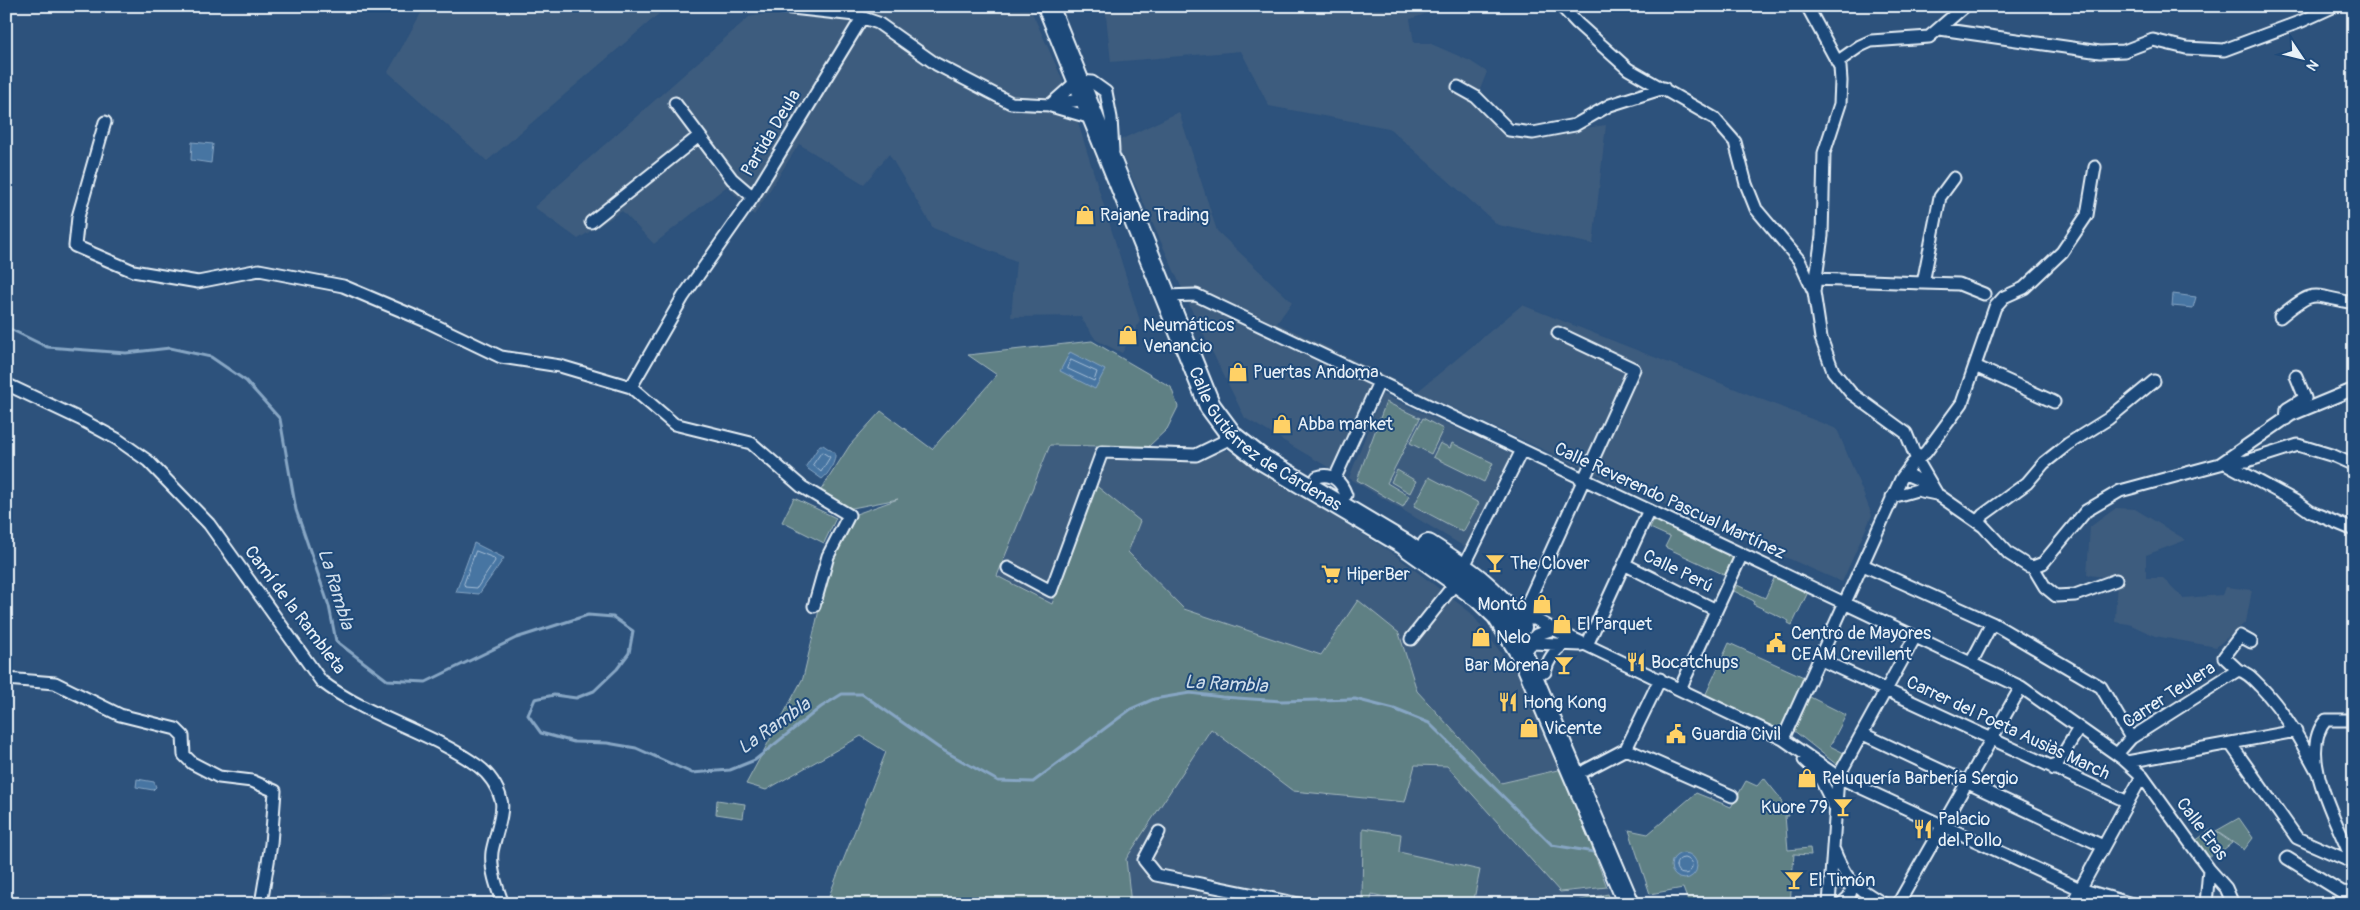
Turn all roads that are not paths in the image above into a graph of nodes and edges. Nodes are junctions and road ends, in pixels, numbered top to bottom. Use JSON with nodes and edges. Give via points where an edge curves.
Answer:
{"nodes":[{"id":1,"x":774,"y":6,"type":"edge"},
{"id":2,"x":1048,"y":6,"type":"edge"},
{"id":3,"x":1561,"y":6,"type":"edge"},
{"id":4,"x":1807,"y":6,"type":"edge"},
{"id":5,"x":1964,"y":6,"type":"edge"},
{"id":6,"x":2334,"y":6,"type":"edge"},
{"id":7,"x":862,"y":18,"type":"junction"},
{"id":8,"x":1940,"y":29,"type":"junction"},
{"id":9,"x":1838,"y":62,"type":"junction"},
{"id":10,"x":1077,"y":81,"type":"junction"},
{"id":11,"x":1458,"y":87,"type":"dead end"},
{"id":12,"x":1664,"y":88,"type":"junction"},
{"id":13,"x":1086,"y":99,"type":"junction"},
{"id":14,"x":675,"y":103,"type":"dead end"},
{"id":15,"x":1050,"y":105,"type":"junction"},
{"id":16,"x":1095,"y":119,"type":"junction"},
{"id":17,"x":105,"y":122,"type":"dead end"},
{"id":18,"x":699,"y":136,"type":"junction"},
{"id":19,"x":2094,"y":167,"type":"dead end"},
{"id":20,"x":1118,"y":178,"type":"junction"},
{"id":21,"x":1954,"y":178,"type":"dead end"},
{"id":22,"x":753,"y":197,"type":"junction"},
{"id":23,"x":591,"y":222,"type":"dead end"},
{"id":24,"x":1816,"y":279,"type":"junction"},
{"id":25,"x":1923,"y":282,"type":"junction"},
{"id":26,"x":1814,"y":292,"type":"junction"},
{"id":27,"x":1984,"y":294,"type":"dead end"},
{"id":28,"x":1165,"y":296,"type":"junction"},
{"id":29,"x":2354,"y":303,"type":"edge"},
{"id":30,"x":2280,"y":318,"type":"dead end"},
{"id":31,"x":1558,"y":332,"type":"dead end"},
{"id":32,"x":1975,"y":366,"type":"junction"},
{"id":33,"x":1196,"y":369,"type":"junction"},
{"id":34,"x":2296,"y":376,"type":"dead end"},
{"id":35,"x":2154,"y":381,"type":"dead end"},
{"id":36,"x":1380,"y":382,"type":"junction"},
{"id":37,"x":6,"y":384,"type":"edge"},
{"id":38,"x":631,"y":387,"type":"junction"},
{"id":39,"x":2354,"y":389,"type":"edge"},
{"id":40,"x":2054,"y":402,"type":"dead end"},
{"id":41,"x":2286,"y":419,"type":"junction"},
{"id":42,"x":1233,"y":437,"type":"junction"},
{"id":43,"x":1522,"y":450,"type":"junction"},
{"id":44,"x":1917,"y":460,"type":"junction"},
{"id":45,"x":2223,"y":462,"type":"junction"},
{"id":46,"x":2354,"y":465,"type":"edge"},
{"id":47,"x":1903,"y":476,"type":"junction"},
{"id":48,"x":1326,"y":477,"type":"junction"},
{"id":49,"x":1584,"y":479,"type":"junction"},
{"id":50,"x":1917,"y":490,"type":"junction"},
{"id":51,"x":1937,"y":494,"type":"junction"},
{"id":52,"x":1892,"y":497,"type":"junction"},
{"id":53,"x":1649,"y":510,"type":"junction"},
{"id":54,"x":1977,"y":522,"type":"junction"},
{"id":55,"x":2354,"y":530,"type":"edge"},
{"id":56,"x":1742,"y":554,"type":"junction"},
{"id":57,"x":1624,"y":564,"type":"junction"},
{"id":58,"x":1863,"y":565,"type":"junction"},
{"id":59,"x":2033,"y":567,"type":"junction"},
{"id":60,"x":1008,"y":568,"type":"dead end"},
{"id":61,"x":1460,"y":575,"type":"junction"},
{"id":62,"x":2116,"y":580,"type":"dead end"},
{"id":63,"x":1846,"y":604,"type":"junction"},
{"id":64,"x":814,"y":606,"type":"dead end"},
{"id":65,"x":1501,"y":609,"type":"junction"},
{"id":66,"x":1716,"y":610,"type":"junction"},
{"id":67,"x":1532,"y":619,"type":"junction"},
{"id":68,"x":1992,"y":623,"type":"junction"},
{"id":69,"x":1553,"y":629,"type":"junction"},
{"id":70,"x":1915,"y":637,"type":"junction"},
{"id":71,"x":1411,"y":639,"type":"dead end"},
{"id":72,"x":2251,"y":642,"type":"dead end"},
{"id":73,"x":1564,"y":644,"type":"junction"},
{"id":74,"x":1587,"y":645,"type":"junction"},
{"id":75,"x":1528,"y":650,"type":"junction"},
{"id":76,"x":1819,"y":659,"type":"junction"},
{"id":77,"x":1971,"y":663,"type":"junction"},
{"id":78,"x":2240,"y":670,"type":"junction"},
{"id":79,"x":1545,"y":672,"type":"junction"},
{"id":80,"x":6,"y":679,"type":"edge"},
{"id":81,"x":1660,"y":680,"type":"junction"},
{"id":82,"x":2021,"y":687,"type":"junction"},
{"id":83,"x":1680,"y":689,"type":"junction"},
{"id":84,"x":1886,"y":690,"type":"junction"},
{"id":85,"x":2354,"y":720,"type":"edge"},
{"id":86,"x":2079,"y":728,"type":"junction"},
{"id":87,"x":2296,"y":731,"type":"junction"},
{"id":88,"x":1863,"y":734,"type":"junction"},
{"id":89,"x":2131,"y":738,"type":"junction"},
{"id":90,"x":1783,"y":739,"type":"junction"},
{"id":91,"x":1991,"y":739,"type":"junction"},
{"id":92,"x":2230,"y":743,"type":"junction"},
{"id":93,"x":1626,"y":749,"type":"junction"},
{"id":94,"x":2117,"y":754,"type":"junction"},
{"id":95,"x":2127,"y":762,"type":"junction"},
{"id":96,"x":2054,"y":769,"type":"junction"},
{"id":97,"x":1586,"y":770,"type":"junction"},
{"id":98,"x":1817,"y":772,"type":"junction"},
{"id":99,"x":2318,"y":773,"type":"junction"},
{"id":100,"x":2142,"y":776,"type":"junction"},
{"id":101,"x":1838,"y":777,"type":"junction"},
{"id":102,"x":1966,"y":782,"type":"junction"},
{"id":103,"x":1732,"y":796,"type":"dead end"},
{"id":104,"x":2128,"y":802,"type":"junction"},
{"id":105,"x":1835,"y":808,"type":"junction"},
{"id":106,"x":1943,"y":824,"type":"junction"},
{"id":107,"x":1159,"y":832,"type":"dead end"},
{"id":108,"x":1832,"y":844,"type":"junction"},
{"id":109,"x":2103,"y":846,"type":"junction"},
{"id":110,"x":2354,"y":857,"type":"edge"},
{"id":111,"x":2287,"y":858,"type":"dead end"},
{"id":112,"x":2354,"y":863,"type":"edge"},
{"id":113,"x":2209,"y":869,"type":"junction"},
{"id":114,"x":1831,"y":879,"type":"junction"},
{"id":115,"x":1853,"y":885,"type":"junction"},
{"id":116,"x":2080,"y":889,"type":"junction"},
{"id":117,"x":2354,"y":892,"type":"edge"},
{"id":118,"x":261,"y":904,"type":"edge"},
{"id":119,"x":503,"y":904,"type":"edge"},
{"id":120,"x":1299,"y":904,"type":"edge"},
{"id":121,"x":1628,"y":904,"type":"edge"},
{"id":122,"x":1642,"y":904,"type":"edge"},
{"id":123,"x":1829,"y":904,"type":"edge"},
{"id":124,"x":1841,"y":904,"type":"edge"},
{"id":125,"x":1884,"y":904,"type":"edge"},
{"id":126,"x":1898,"y":904,"type":"edge"},
{"id":127,"x":2072,"y":904,"type":"edge"},
{"id":128,"x":2132,"y":904,"type":"edge"},
{"id":129,"x":2206,"y":904,"type":"edge"},
{"id":130,"x":2233,"y":904,"type":"edge"}],
"edges":[{"from":1,"to":7,"type":"street"},
{"from":2,"to":10,"type":"highway"},
{"from":3,"to":12,"type":"street","via":[[1628,69]]},
{"from":4,"to":9,"type":"street"},
{"from":5,"to":8,"type":"street"},
{"from":6,"to":8,"type":"street","via":[[2224,50],[2186,48],[2153,40],[2124,51],[2100,52]]},
{"from":7,"to":15,"type":"street","via":[[878,23],[936,64],[1010,103]]},
{"from":7,"to":22,"type":"street","name":"Partida Deula"},
{"from":8,"to":9,"type":"street","via":[[1922,38],[1866,43]]},
{"from":9,"to":24,"type":"street","via":[[1840,104],[1824,153],[1822,236]]},
{"from":10,"to":13,"type":"highway"},
{"from":10,"to":15,"type":"street"},
{"from":10,"to":20,"type":"street","via":[[1092,82],[1106,92]]},
{"from":11,"to":12,"type":"street","via":[[1476,97],[1510,130],[1533,133],[1575,124],[1610,105]]},
{"from":12,"to":26,"type":"street","via":[[1714,118],[1735,142],[1756,209],[1799,260]]},
{"from":13,"to":15,"type":"street"},
{"from":13,"to":16,"type":"highway"},
{"from":14,"to":18,"type":"street","name":"Partida Deula"},
{"from":15,"to":16,"type":"street"},
{"from":16,"to":20,"type":"highway"},
{"from":17,"to":38,"type":"street","via":[[78,217],[74,246],[133,272],[198,282],[259,270],[343,286],[501,357],[560,366]]},
{"from":18,"to":22,"type":"street","name":"Partida Deula","via":[[732,179]]},
{"from":18,"to":23,"type":"street"},
{"from":19,"to":32,"type":"street","via":[[2087,215],[2062,252],[2024,288],[2004,298],[1995,307]]},
{"from":20,"to":28,"type":"highway"},
{"from":21,"to":25,"type":"street","via":[[1940,197]]},
{"from":22,"to":38,"type":"street","via":[[683,297]]},
{"from":24,"to":25,"type":"street"},
{"from":24,"to":26,"type":"street"},
{"from":25,"to":27,"type":"street","via":[[1959,284]]},
{"from":26,"to":44,"type":"street","via":[[1821,338],[1833,371],[1851,393],[1906,433]]},
{"from":28,"to":33,"type":"highway"},
{"from":28,"to":36,"type":"street","name":"Calle Reverendo Pascual Martínez","via":[[1196,295]]},
{"from":29,"to":30,"type":"street","via":[[2312,295],[2300,300]]},
{"from":31,"to":49,"type":"street","via":[[1634,369]]},
{"from":32,"to":40,"type":"street"},
{"from":32,"to":44,"type":"street","via":[[1962,403]]},
{"from":33,"to":42,"type":"highway","name":"Calle Gutiérrez de Cárdenas","via":[[1210,406]]},
{"from":33,"to":48,"type":"highway","name":"Calle Gutiérrez de Cárdenas","via":[[1214,401],[1241,428],[1269,449]]},
{"from":34,"to":41,"type":"street","via":[[2305,398],[2287,409]]},
{"from":35,"to":54,"type":"street","via":[[2108,419],[2044,463],[2027,483]]},
{"from":36,"to":43,"type":"street","name":"Calle Reverendo Pascual Martínez"},
{"from":36,"to":48,"type":"street"},
{"from":37,"to":119,"type":"street","name":"Camí de la Rambleta","via":[[117,439],[148,461],[209,524],[321,681],[340,696],[479,766],[495,784],[502,802],[492,854],[496,886]]},
{"from":38,"to":64,"type":"street","via":[[674,424],[751,443],[802,487],[849,516],[828,556]]},
{"from":39,"to":41,"type":"street"},
{"from":41,"to":45,"type":"street"},
{"from":42,"to":60,"type":"street","via":[[1196,455],[1102,452],[1051,590]]},
{"from":42,"to":61,"type":"highway","name":"Calle Gutiérrez de Cárdenas","via":[[1261,459]]},
{"from":43,"to":49,"type":"street","name":"Calle Reverendo Pascual Martínez"},
{"from":43,"to":61,"type":"street"},
{"from":44,"to":47,"type":"street"},
{"from":44,"to":51,"type":"street"},
{"from":45,"to":46,"type":"street","via":[[2247,461],[2298,445]]},
{"from":45,"to":55,"type":"street","via":[[2311,512]]},
{"from":45,"to":59,"type":"street","via":[[2120,491],[2086,511],[2043,563]]},
{"from":47,"to":50,"type":"street"},
{"from":47,"to":51,"type":"street","via":[[1924,482]]},
{"from":47,"to":52,"type":"street"},
{"from":48,"to":61,"type":"highway","name":"Calle Gutiérrez de Cárdenas","via":[[1346,495]]},
{"from":49,"to":53,"type":"street","name":"Calle Reverendo Pascual Martínez"},
{"from":49,"to":67,"type":"street","via":[[1529,600],[1528,610]]},
{"from":50,"to":51,"type":"street"},
{"from":50,"to":52,"type":"street"},
{"from":51,"to":54,"type":"street"},
{"from":52,"to":58,"type":"street"},
{"from":53,"to":56,"type":"street","name":"Calle Reverendo Pascual Martínez"},
{"from":53,"to":57,"type":"street"},
{"from":54,"to":59,"type":"street","via":[[2010,554]]},
{"from":56,"to":63,"type":"street","name":"Calle Reverendo Pascual Martínez"},
{"from":56,"to":66,"type":"street"},
{"from":57,"to":66,"type":"street","name":"Calle Perú"},
{"from":57,"to":74,"type":"street"},
{"from":58,"to":63,"type":"street"},
{"from":58,"to":68,"type":"street"},
{"from":59,"to":62,"type":"street","via":[[2045,587],[2056,596],[2075,595]]},
{"from":61,"to":65,"type":"highway","name":"Calle Gutiérrez de Cárdenas"},
{"from":61,"to":71,"type":"street"},
{"from":63,"to":70,"type":"street","name":"Calle Reverendo Pascual Martínez"},
{"from":63,"to":76,"type":"street"},
{"from":65,"to":67,"type":"street"},
{"from":65,"to":75,"type":"highway","name":"Calle Gutiérrez de Cárdenas"},
{"from":66,"to":83,"type":"street"},
{"from":67,"to":69,"type":"street"},
{"from":68,"to":77,"type":"street"},
{"from":68,"to":89,"type":"street","via":[[2101,687]]},
{"from":69,"to":74,"type":"street"},
{"from":69,"to":75,"type":"street","via":[[1536,635]]},
{"from":70,"to":77,"type":"street","name":"Calle Reverendo Pascual Martínez"},
{"from":70,"to":84,"type":"street"},
{"from":72,"to":78,"type":"street","via":[[2240,636],[2224,657]]},
{"from":73,"to":74,"type":"street"},
{"from":73,"to":75,"type":"street"},
{"from":73,"to":79,"type":"street","via":[[1550,657]]},
{"from":74,"to":81,"type":"street"},
{"from":75,"to":79,"type":"highway","name":"Calle Gutiérrez de Cárdenas"},
{"from":75,"to":121,"type":"highway","name":"Calle Gutiérrez de Cárdenas"},
{"from":76,"to":84,"type":"street","name":"Carrer del Poeta Ausiàs March"},
{"from":76,"to":90,"type":"street"},
{"from":77,"to":82,"type":"street","name":"Calle Reverendo Pascual Martínez"},
{"from":78,"to":87,"type":"street","via":[[2272,699]]},
{"from":78,"to":89,"type":"street","name":"Carrer Teulera"},
{"from":79,"to":97,"type":"highway","name":"Calle Gutiérrez de Cárdenas"},
{"from":80,"to":118,"type":"street","via":[[55,682],[120,715],[176,729],[182,736],[184,755],[192,763],[219,777],[252,781],[274,791],[271,844]]},
{"from":81,"to":83,"type":"street"},
{"from":81,"to":93,"type":"street"},
{"from":82,"to":86,"type":"street","name":"Calle Reverendo Pascual Martínez"},
{"from":82,"to":91,"type":"street"},
{"from":83,"to":90,"type":"street"},
{"from":84,"to":88,"type":"street"},
{"from":84,"to":91,"type":"street","name":"Carrer del Poeta Ausiàs March"},
{"from":85,"to":99,"type":"street","via":[[2326,720],[2320,727],[2315,741]]},
{"from":86,"to":94,"type":"street","name":"Calle Reverendo Pascual Martínez"},
{"from":86,"to":96,"type":"street"},
{"from":87,"to":92,"type":"street"},
{"from":87,"to":99,"type":"street"},
{"from":88,"to":101,"type":"street"},
{"from":88,"to":102,"type":"street"},
{"from":89,"to":94,"type":"street","name":"Carrer Teulera"},
{"from":90,"to":98,"type":"street"},
{"from":90,"to":101,"type":"street"},
{"from":91,"to":96,"type":"street","name":"Carrer del Poeta Ausiàs March"},
{"from":91,"to":102,"type":"street"},
{"from":92,"to":95,"type":"street"},
{"from":92,"to":112,"type":"street","via":[[2297,838]]},
{"from":93,"to":97,"type":"street"},
{"from":93,"to":103,"type":"street"},
{"from":94,"to":95,"type":"street","name":"Calle Reverendo Pascual Martínez"},
{"from":95,"to":100,"type":"street","name":"Calle Reverendo Pascual Martínez"},
{"from":96,"to":104,"type":"street","name":"Carrer del Poeta Ausiàs March"},
{"from":97,"to":122,"type":"highway","name":"Calle Gutiérrez de Cárdenas"},
{"from":98,"to":101,"type":"street"},
{"from":98,"to":105,"type":"street"},
{"from":99,"to":110,"type":"street","via":[[2347,848]]},
{"from":100,"to":104,"type":"street"},
{"from":100,"to":113,"type":"street","name":"Calle Eras"},
{"from":101,"to":105,"type":"street"},
{"from":101,"to":106,"type":"street"},
{"from":102,"to":106,"type":"street"},
{"from":102,"to":109,"type":"street"},
{"from":104,"to":109,"type":"street"},
{"from":105,"to":108,"type":"street"},
{"from":106,"to":116,"type":"street"},
{"from":106,"to":126,"type":"street"},
{"from":107,"to":120,"type":"street","via":[[1144,860],[1156,875]]},
{"from":108,"to":114,"type":"street"},
{"from":108,"to":115,"type":"street"},
{"from":109,"to":116,"type":"street"},
{"from":111,"to":117,"type":"street","via":[[2342,892]]},
{"from":113,"to":129,"type":"street"},
{"from":113,"to":130,"type":"street","name":"Calle Eras","via":[[2226,888]]},
{"from":114,"to":115,"type":"street"},
{"from":114,"to":123,"type":"street"},
{"from":115,"to":124,"type":"street","via":[[1849,897]]},
{"from":115,"to":125,"type":"street"},
{"from":116,"to":127,"type":"street"},
{"from":116,"to":128,"type":"street"}]}
